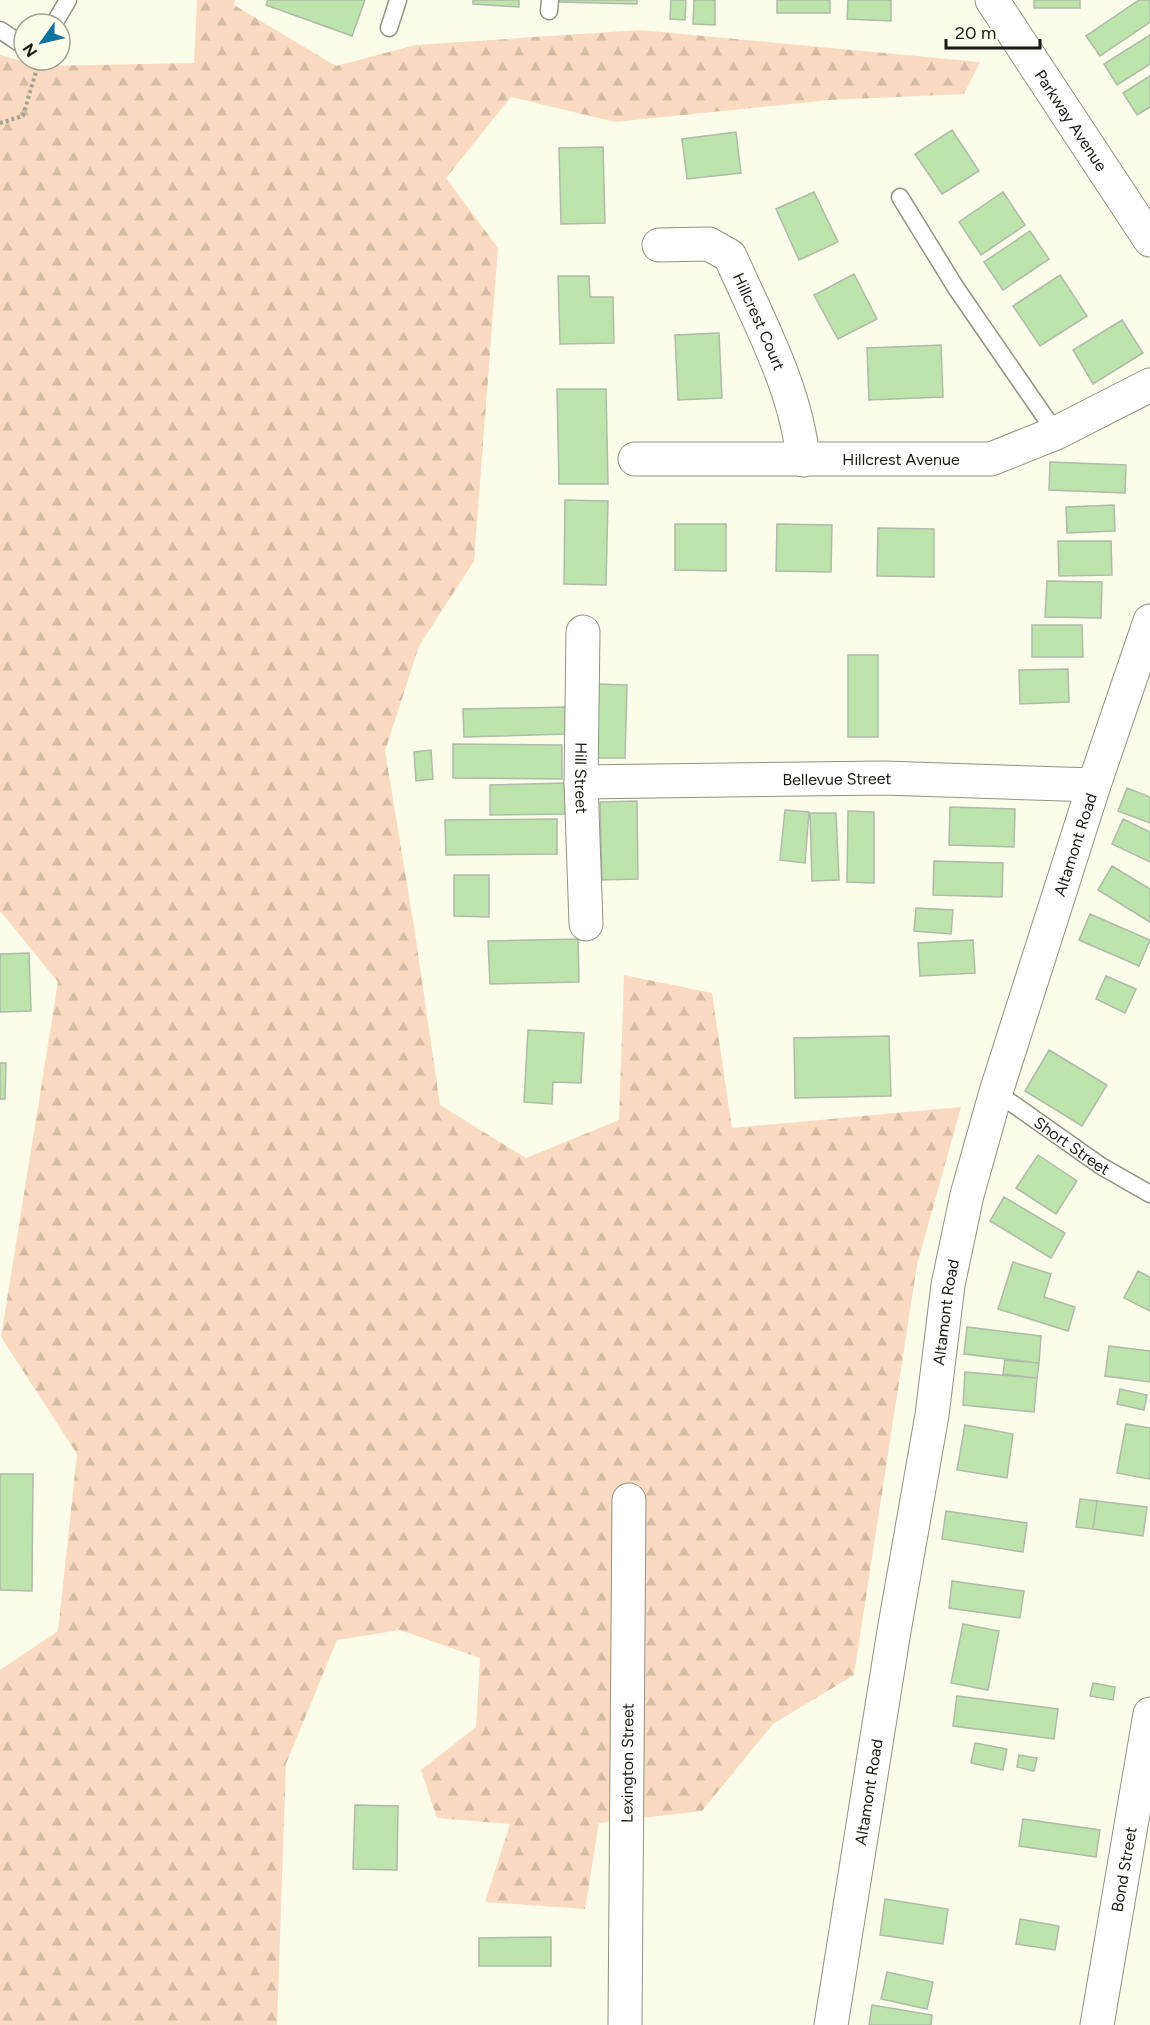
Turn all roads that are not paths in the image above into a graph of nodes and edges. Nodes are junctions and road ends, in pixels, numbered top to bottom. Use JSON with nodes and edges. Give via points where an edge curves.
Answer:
{"nodes":[{"id":1,"x":398,"y":0,"type":"edge"},
{"id":2,"x":992,"y":0,"type":"edge"},
{"id":3,"x":389,"y":28,"type":"dead end"},
{"id":4,"x":900,"y":197,"type":"dead end"},
{"id":5,"x":1150,"y":240,"type":"edge"},
{"id":6,"x":659,"y":244,"type":"dead end"},
{"id":7,"x":1150,"y":385,"type":"edge"},
{"id":8,"x":1056,"y":433,"type":"junction"},
{"id":9,"x":635,"y":459,"type":"dead end"},
{"id":10,"x":803,"y":460,"type":"junction"},
{"id":11,"x":1150,"y":621,"type":"edge"},
{"id":12,"x":583,"y":632,"type":"dead end"},
{"id":13,"x":581,"y":782,"type":"junction"},
{"id":14,"x":1095,"y":785,"type":"junction"},
{"id":15,"x":585,"y":924,"type":"dead end"},
{"id":16,"x":996,"y":1092,"type":"junction"},
{"id":17,"x":1150,"y":1194,"type":"edge"},
{"id":18,"x":629,"y":1500,"type":"dead end"},
{"id":19,"x":1150,"y":1714,"type":"edge"},
{"id":20,"x":625,"y":2025,"type":"edge"},
{"id":21,"x":831,"y":2025,"type":"edge"},
{"id":22,"x":1097,"y":2025,"type":"edge"}],
"edges":[{"from":1,"to":3,"type":"lane"},
{"from":2,"to":5,"type":"street","name":"Parkway Avenue"},
{"from":4,"to":8,"type":"lane","via":[[956,288]]},
{"from":6,"to":10,"type":"street","name":"Hillcrest Court","via":[[709,244],[730,256],[790,393]]},
{"from":7,"to":8,"type":"street","name":"Hillcrest Avenue"},
{"from":8,"to":10,"type":"street","name":"Hillcrest Avenue","via":[[991,459]]},
{"from":9,"to":10,"type":"street","name":"Hillcrest Avenue"},
{"from":11,"to":14,"type":"street","name":"Altamont Road"},
{"from":12,"to":13,"type":"street","name":"Hill Street"},
{"from":13,"to":14,"type":"street","name":"Bellevue Street","via":[[884,778]]},
{"from":13,"to":15,"type":"street","name":"Hill Street"},
{"from":14,"to":16,"type":"street","name":"Altamont Road"},
{"from":16,"to":17,"type":"lane","name":"Short Street","via":[[1101,1166]]},
{"from":16,"to":21,"type":"street","name":"Altamont Road","via":[[967,1195],[948,1284],[932,1415]]},
{"from":18,"to":20,"type":"street","name":"Lexington Street"},
{"from":19,"to":22,"type":"street","name":"Bond Street"}]}
